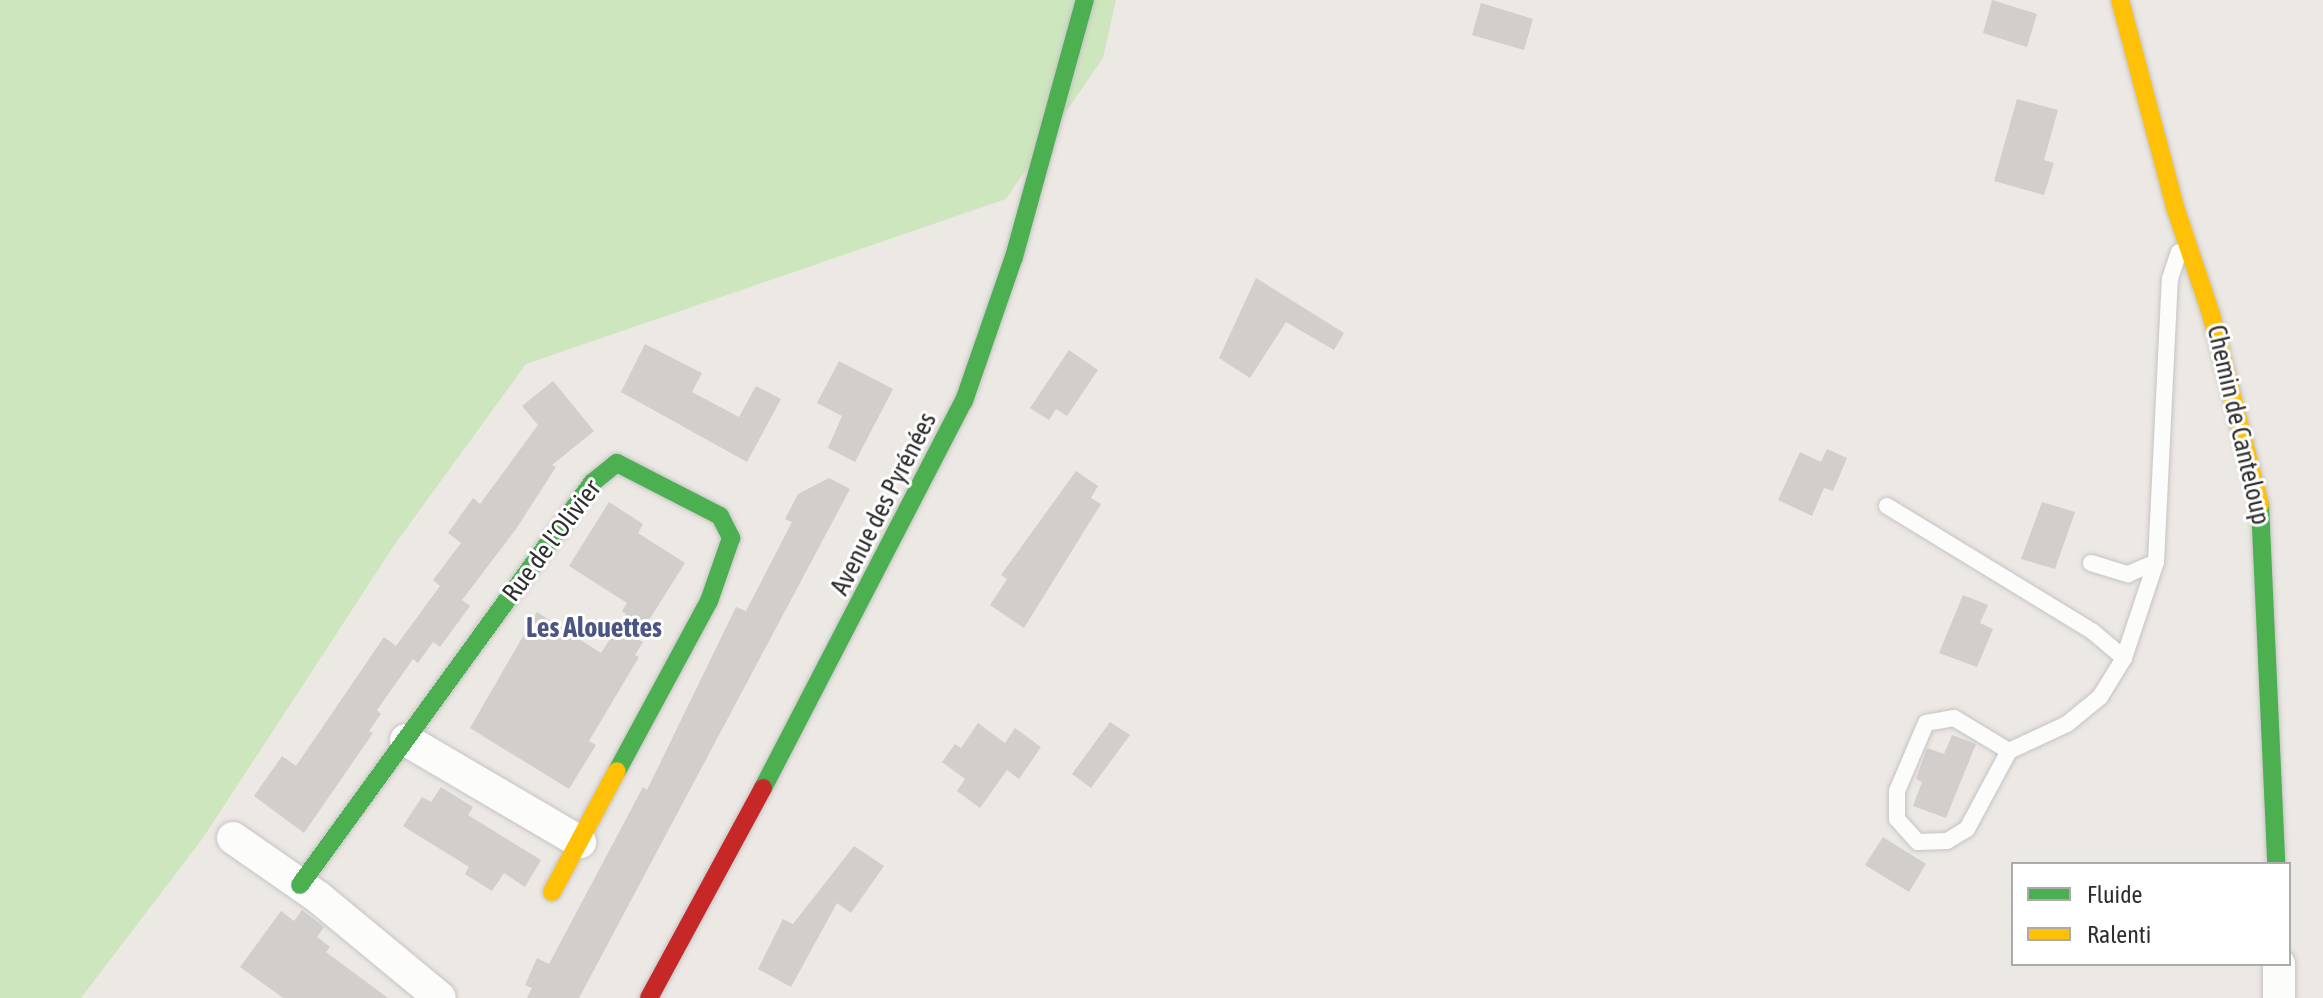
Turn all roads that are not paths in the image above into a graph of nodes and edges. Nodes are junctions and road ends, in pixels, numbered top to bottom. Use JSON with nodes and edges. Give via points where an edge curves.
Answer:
{"nodes":[{"id":1,"x":1085,"y":0,"type":"edge"},
{"id":2,"x":2120,"y":0,"type":"edge"},
{"id":3,"x":2184,"y":235,"type":"junction"},
{"id":4,"x":1887,"y":506,"type":"dead end"},
{"id":5,"x":2156,"y":562,"type":"junction"},
{"id":6,"x":2091,"y":563,"type":"dead end"},
{"id":7,"x":2124,"y":658,"type":"junction"},
{"id":8,"x":406,"y":740,"type":"junction"},
{"id":9,"x":2009,"y":751,"type":"junction"},
{"id":10,"x":233,"y":838,"type":"dead end"},
{"id":11,"x":580,"y":842,"type":"junction"},
{"id":12,"x":2276,"y":862,"type":"edge"},
{"id":13,"x":300,"y":885,"type":"junction"},
{"id":14,"x":552,"y":892,"type":"dead end"},
{"id":15,"x":2279,"y":966,"type":"edge"},
{"id":16,"x":440,"y":998,"type":"edge"},
{"id":17,"x":649,"y":998,"type":"edge"},
{"id":18,"x":2279,"y":998,"type":"edge"}],
"edges":[{"from":1,"to":17,"type":"street","name":"Avenue des Pyrénées","via":[[1014,257],[964,401],[862,606]]},
{"from":2,"to":3,"type":"street","name":"Chemin de Canteloup"},
{"from":3,"to":5,"type":"lane","via":[[2170,279]]},
{"from":3,"to":12,"type":"street","name":"Chemin de Canteloup","via":[[2211,314],[2264,522]]},
{"from":4,"to":7,"type":"lane","via":[[2092,631]]},
{"from":5,"to":6,"type":"lane","via":[[2128,574]]},
{"from":5,"to":7,"type":"lane"},
{"from":7,"to":9,"type":"lane","via":[[2100,697],[2067,724]]},
{"from":8,"to":11,"type":"street"},
{"from":8,"to":11,"type":"street","name":"Rue de l'Olivier","via":[[592,483],[617,463],[720,516],[731,538],[709,601]]},
{"from":8,"to":13,"type":"street","name":"Rue de l'Olivier"},
{"from":9,"to":9,"type":"lane","via":[[1967,829],[1947,841],[1918,842],[1897,819],[1897,791],[1926,723],[1954,718]]},
{"from":10,"to":13,"type":"street"},
{"from":11,"to":14,"type":"street","name":"Rue de l'Olivier"},
{"from":13,"to":16,"type":"street"},
{"from":15,"to":18,"type":"street"}]}
